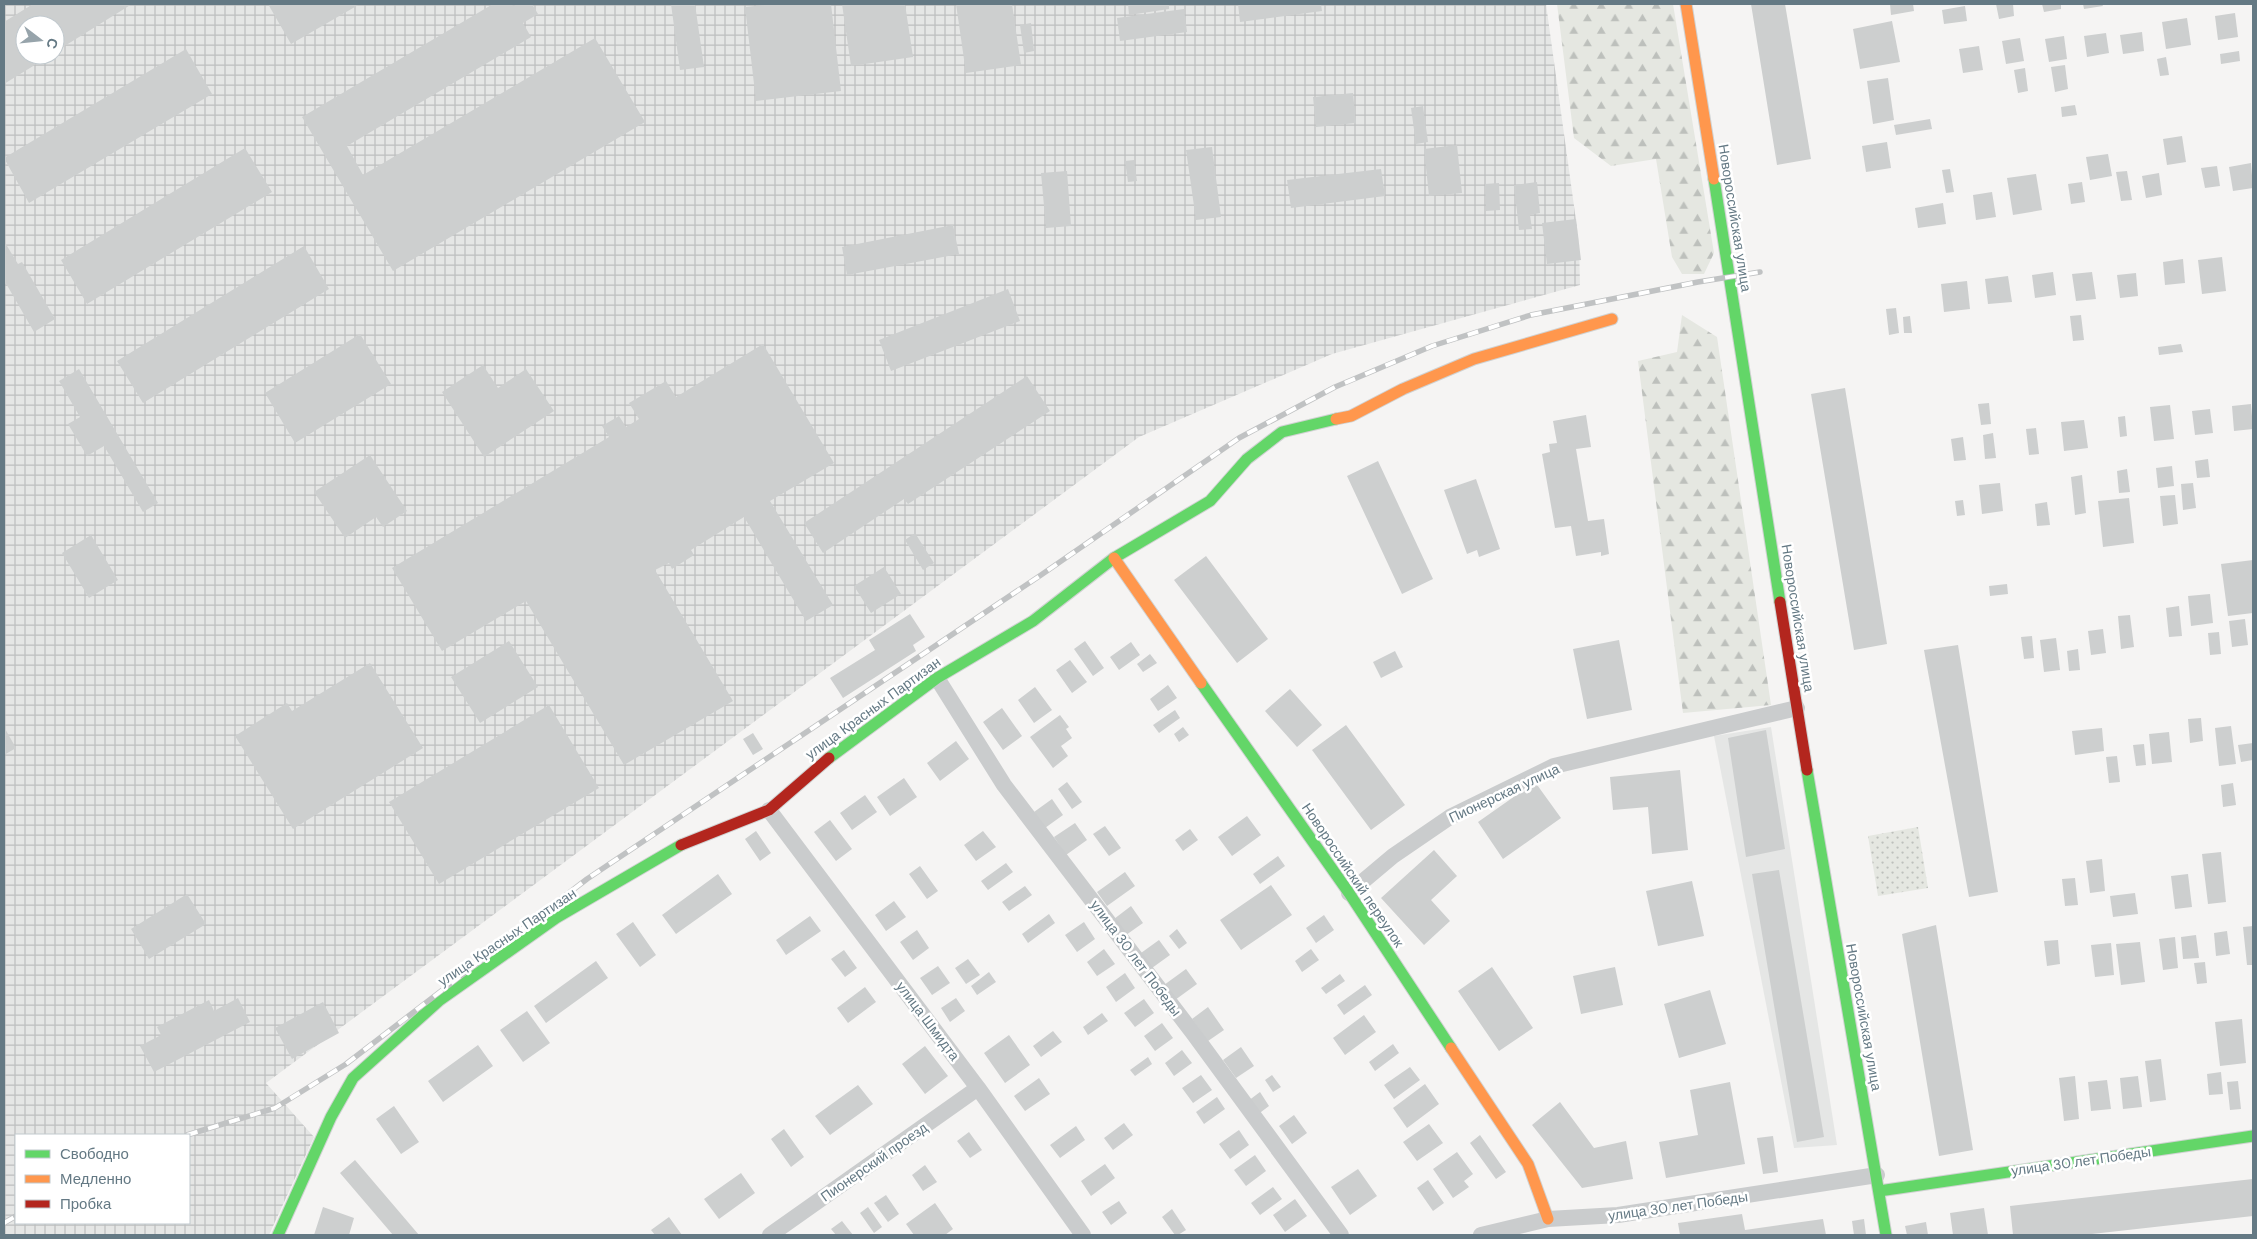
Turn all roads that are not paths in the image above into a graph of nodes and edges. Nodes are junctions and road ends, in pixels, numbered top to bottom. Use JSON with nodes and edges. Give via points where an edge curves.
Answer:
{"nodes":[{"id":1,"x":1686,"y":4,"type":"edge"},
{"id":2,"x":1612,"y":319,"type":"dead end"},
{"id":3,"x":1114,"y":558,"type":"junction"},
{"id":4,"x":937,"y":678,"type":"junction"},
{"id":5,"x":1797,"y":708,"type":"junction"},
{"id":6,"x":769,"y":810,"type":"junction"},
{"id":7,"x":1349,"y":893,"type":"junction"},
{"id":8,"x":978,"y":1088,"type":"junction"},
{"id":9,"x":2253,"y":1136,"type":"edge"},
{"id":10,"x":1878,"y":1183,"type":"junction"},
{"id":11,"x":1548,"y":1219,"type":"junction"},
{"id":12,"x":278,"y":1235,"type":"edge"},
{"id":13,"x":770,"y":1235,"type":"edge"},
{"id":14,"x":1083,"y":1235,"type":"edge"},
{"id":15,"x":1341,"y":1235,"type":"edge"},
{"id":16,"x":1481,"y":1235,"type":"edge"},
{"id":17,"x":1886,"y":1235,"type":"edge"}],
"edges":[{"from":1,"to":5,"type":"street","name":"Новороссийская улица"},
{"from":2,"to":3,"type":"street","name":"улица Красных Партизан","via":[[1474,359],[1403,389],[1351,416],[1282,432],[1247,459],[1210,501]]},
{"from":3,"to":4,"type":"street","name":"улица Красных Партизан","via":[[1033,621]]},
{"from":3,"to":7,"type":"street","name":"Новороссийский переулок"},
{"from":4,"to":6,"type":"street","name":"улица Красных Партизан","via":[[812,770]]},
{"from":4,"to":15,"type":"street","name":"улица 30 лет Победы","via":[[1004,785],[1193,1033]]},
{"from":5,"to":7,"type":"street","name":"Пионерская улица","via":[[1554,766],[1450,817],[1393,856]]},
{"from":5,"to":10,"type":"street","name":"Новороссийская улица"},
{"from":6,"to":8,"type":"street","name":"улица Шмидта"},
{"from":6,"to":12,"type":"street","name":"улица Красных Партизан","via":[[684,843],[556,918],[440,1000],[353,1078],[331,1117]]},
{"from":7,"to":11,"type":"street","name":"Новороссийский переулок","via":[[1528,1164]]},
{"from":8,"to":13,"type":"street","name":"Пионерский проезд"},
{"from":8,"to":14,"type":"street","name":"улица Шмидта"},
{"from":9,"to":10,"type":"street","name":"улица 30 лет Победы"},
{"from":10,"to":11,"type":"street","name":"улица 30 лет Победы","via":[[1618,1215]]},
{"from":10,"to":17,"type":"street","name":"Новороссийская улица"},
{"from":11,"to":16,"type":"street","name":"улица 30 лет Победы"}]}
